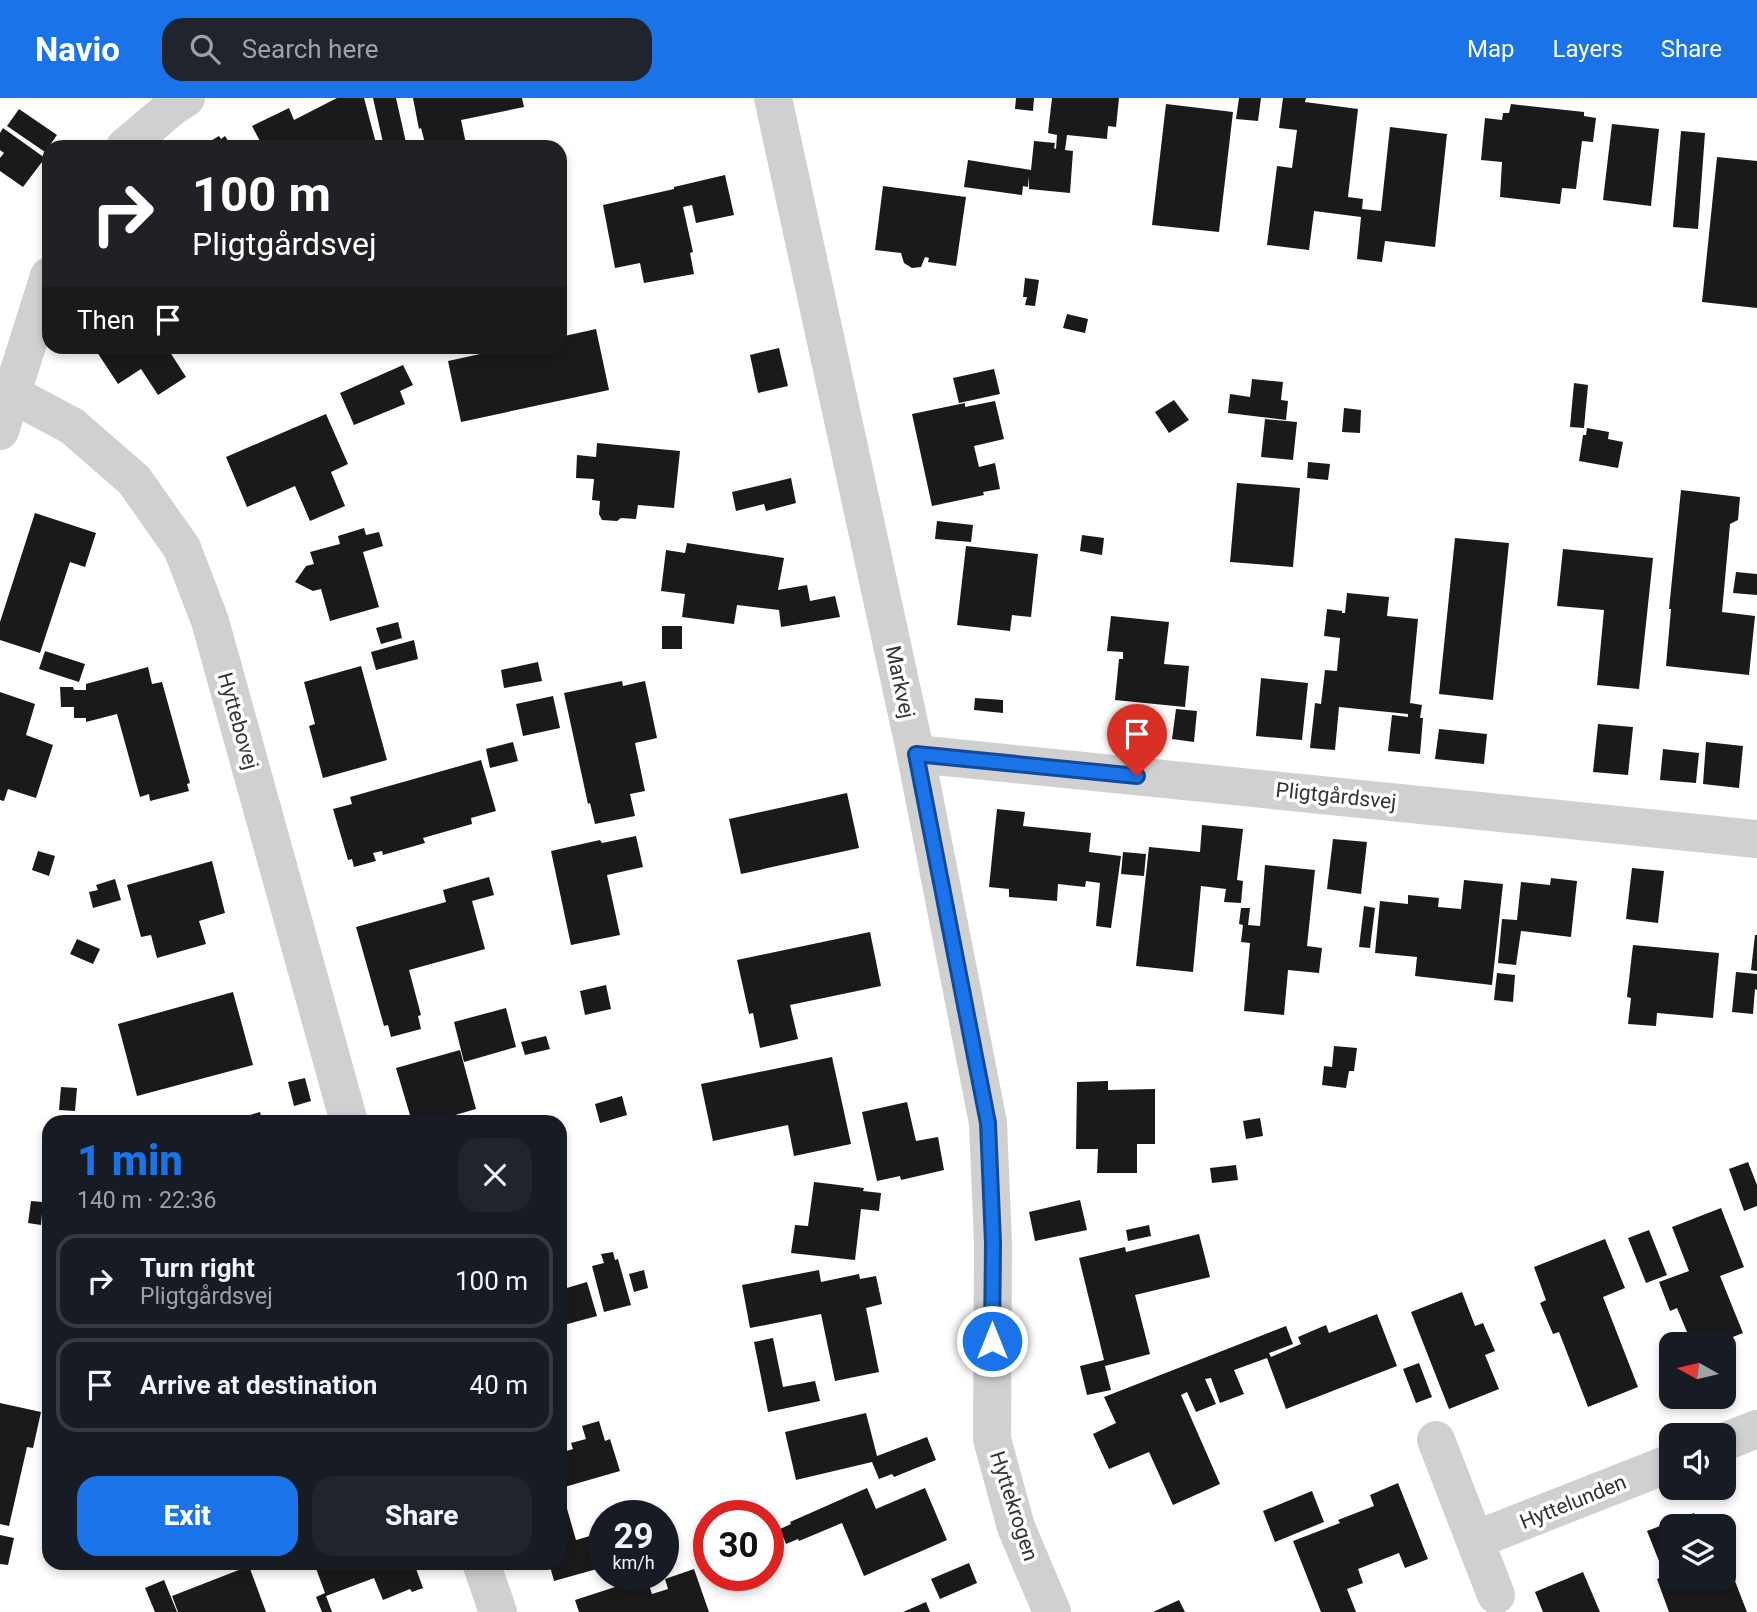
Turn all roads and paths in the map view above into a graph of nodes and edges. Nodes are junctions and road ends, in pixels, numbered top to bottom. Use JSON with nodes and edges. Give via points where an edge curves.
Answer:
{"nodes":[{"id":1,"x":186,"y":98,"type":"edge"},
{"id":2,"x":773,"y":98,"type":"edge"},
{"id":3,"x":133,"y":140,"type":"edge"},
{"id":4,"x":42,"y":298,"type":"edge"},
{"id":5,"x":12,"y":394,"type":"junction"},
{"id":6,"x":0,"y":430,"type":"edge"},
{"id":7,"x":916,"y":754,"type":"junction"},
{"id":8,"x":1757,"y":839,"type":"edge"},
{"id":9,"x":347,"y":1115,"type":"edge"},
{"id":10,"x":1757,"y":1429,"type":"edge"},
{"id":11,"x":1736,"y":1437,"type":"edge"},
{"id":12,"x":992,"y":1439,"type":"joint"},
{"id":13,"x":1436,"y":1440,"type":"dead end"},
{"id":14,"x":1659,"y":1468,"type":"edge"},
{"id":15,"x":1475,"y":1540,"type":"junction"},
{"id":16,"x":483,"y":1570,"type":"edge"},
{"id":17,"x":1496,"y":1595,"type":"dead end"},
{"id":18,"x":498,"y":1612,"type":"edge"},
{"id":19,"x":1052,"y":1612,"type":"edge"}],
"edges":[{"from":1,"to":3,"type":"street"},
{"from":2,"to":7,"type":"street","name":"Markvej"},
{"from":4,"to":5,"type":"street"},
{"from":5,"to":6,"type":"street"},
{"from":5,"to":9,"type":"street","name":"Hyttebovej","via":[[72,426],[134,480],[182,548],[210,621]]},
{"from":7,"to":8,"type":"street","name":"Pligtgårdsvej"},
{"from":7,"to":12,"type":"street","name":"Markvej","via":[[988,1123]]},
{"from":10,"to":11,"type":"street"},
{"from":12,"to":19,"type":"street","name":"Hyttekrogen","via":[[1016,1527]]},
{"from":13,"to":15,"type":"street"},
{"from":14,"to":15,"type":"street","name":"Hyttelunden"},
{"from":15,"to":17,"type":"street"},
{"from":16,"to":18,"type":"street"}]}
